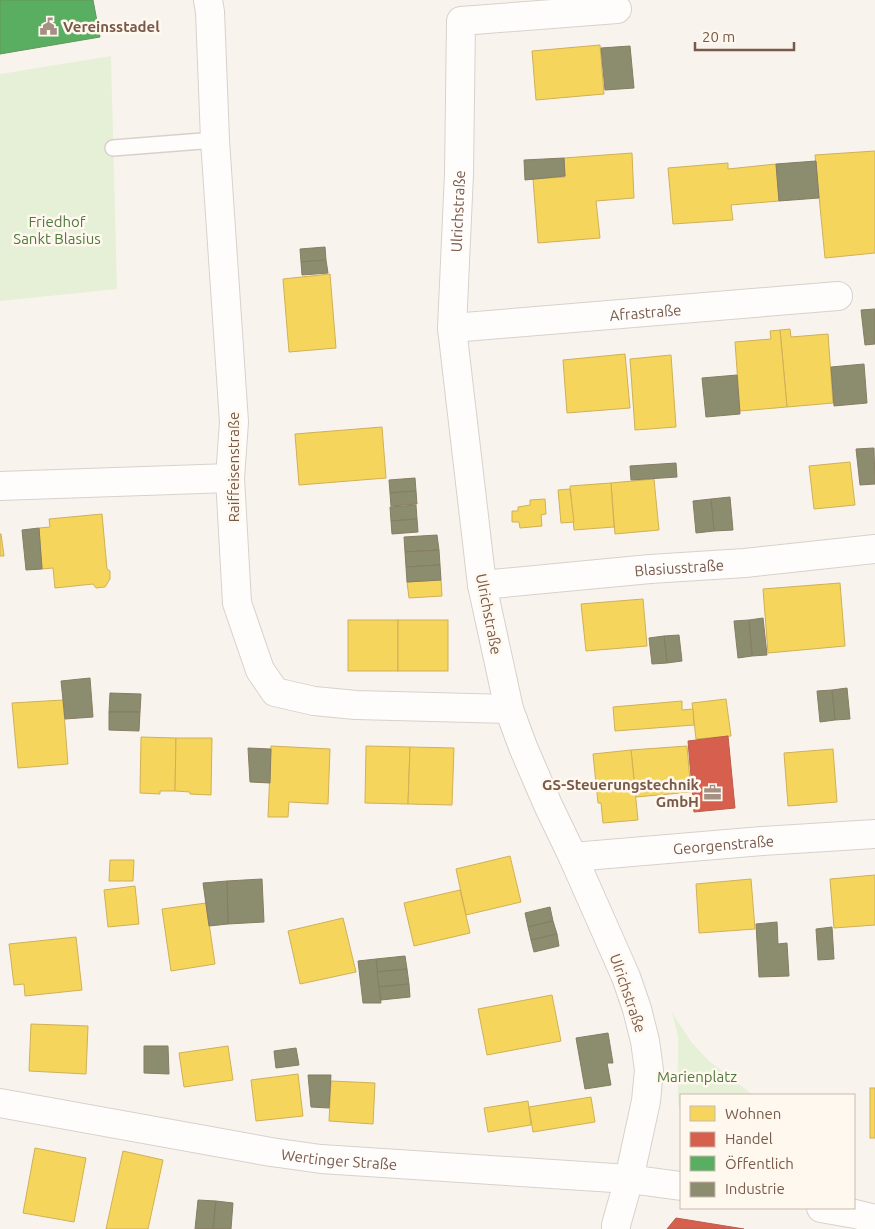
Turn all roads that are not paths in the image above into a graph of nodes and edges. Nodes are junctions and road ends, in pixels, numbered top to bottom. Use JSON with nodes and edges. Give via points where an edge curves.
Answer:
{"nodes":[{"id":1,"x":208,"y":0,"type":"edge"},
{"id":2,"x":617,"y":9,"type":"dead end"},
{"id":3,"x":215,"y":140,"type":"junction"},
{"id":4,"x":113,"y":148,"type":"dead end"},
{"id":5,"x":838,"y":296,"type":"dead end"},
{"id":6,"x":452,"y":328,"type":"junction"},
{"id":7,"x":230,"y":478,"type":"junction"},
{"id":8,"x":0,"y":486,"type":"edge"},
{"id":9,"x":875,"y":549,"type":"edge"},
{"id":10,"x":482,"y":585,"type":"junction"},
{"id":11,"x":509,"y":709,"type":"junction"},
{"id":12,"x":875,"y":834,"type":"edge"},
{"id":13,"x":573,"y":857,"type":"junction"},
{"id":14,"x":0,"y":1104,"type":"edge"},
{"id":15,"x":629,"y":1179,"type":"junction"},
{"id":16,"x":680,"y":1186,"type":"edge"},
{"id":17,"x":827,"y":1209,"type":"edge"},
{"id":18,"x":875,"y":1219,"type":"edge"},
{"id":19,"x":616,"y":1229,"type":"edge"}],
"edges":[{"from":1,"to":3,"type":"street","name":"Raiffeisenstraße"},
{"from":2,"to":6,"type":"street","name":"Ulrichstraße","via":[[462,21]]},
{"from":3,"to":4,"type":"lane"},
{"from":3,"to":7,"type":"street","name":"Raiffeisenstraße","via":[[234,422]]},
{"from":5,"to":6,"type":"street","name":"Afrastraße"},
{"from":6,"to":10,"type":"street","name":"Ulrichstraße"},
{"from":7,"to":8,"type":"street"},
{"from":7,"to":11,"type":"street","name":"Raiffeisenstraße","via":[[237,603],[260,670],[275,692],[314,701],[356,705]]},
{"from":9,"to":10,"type":"street","name":"Blasiusstraße"},
{"from":10,"to":11,"type":"street","name":"Ulrichstraße"},
{"from":11,"to":13,"type":"street","name":"Ulrichstraße","via":[[544,797]]},
{"from":12,"to":13,"type":"street","name":"Georgenstraße"},
{"from":13,"to":15,"type":"street","name":"Ulrichstraße","via":[[626,977],[645,1041],[649,1070],[646,1101]]},
{"from":14,"to":15,"type":"street","name":"Wertinger Straße","via":[[320,1159]]},
{"from":15,"to":16,"type":"street","name":"Wertinger Straße"},
{"from":15,"to":19,"type":"street","name":"Ulrichstraße"},
{"from":17,"to":18,"type":"street"}]}
